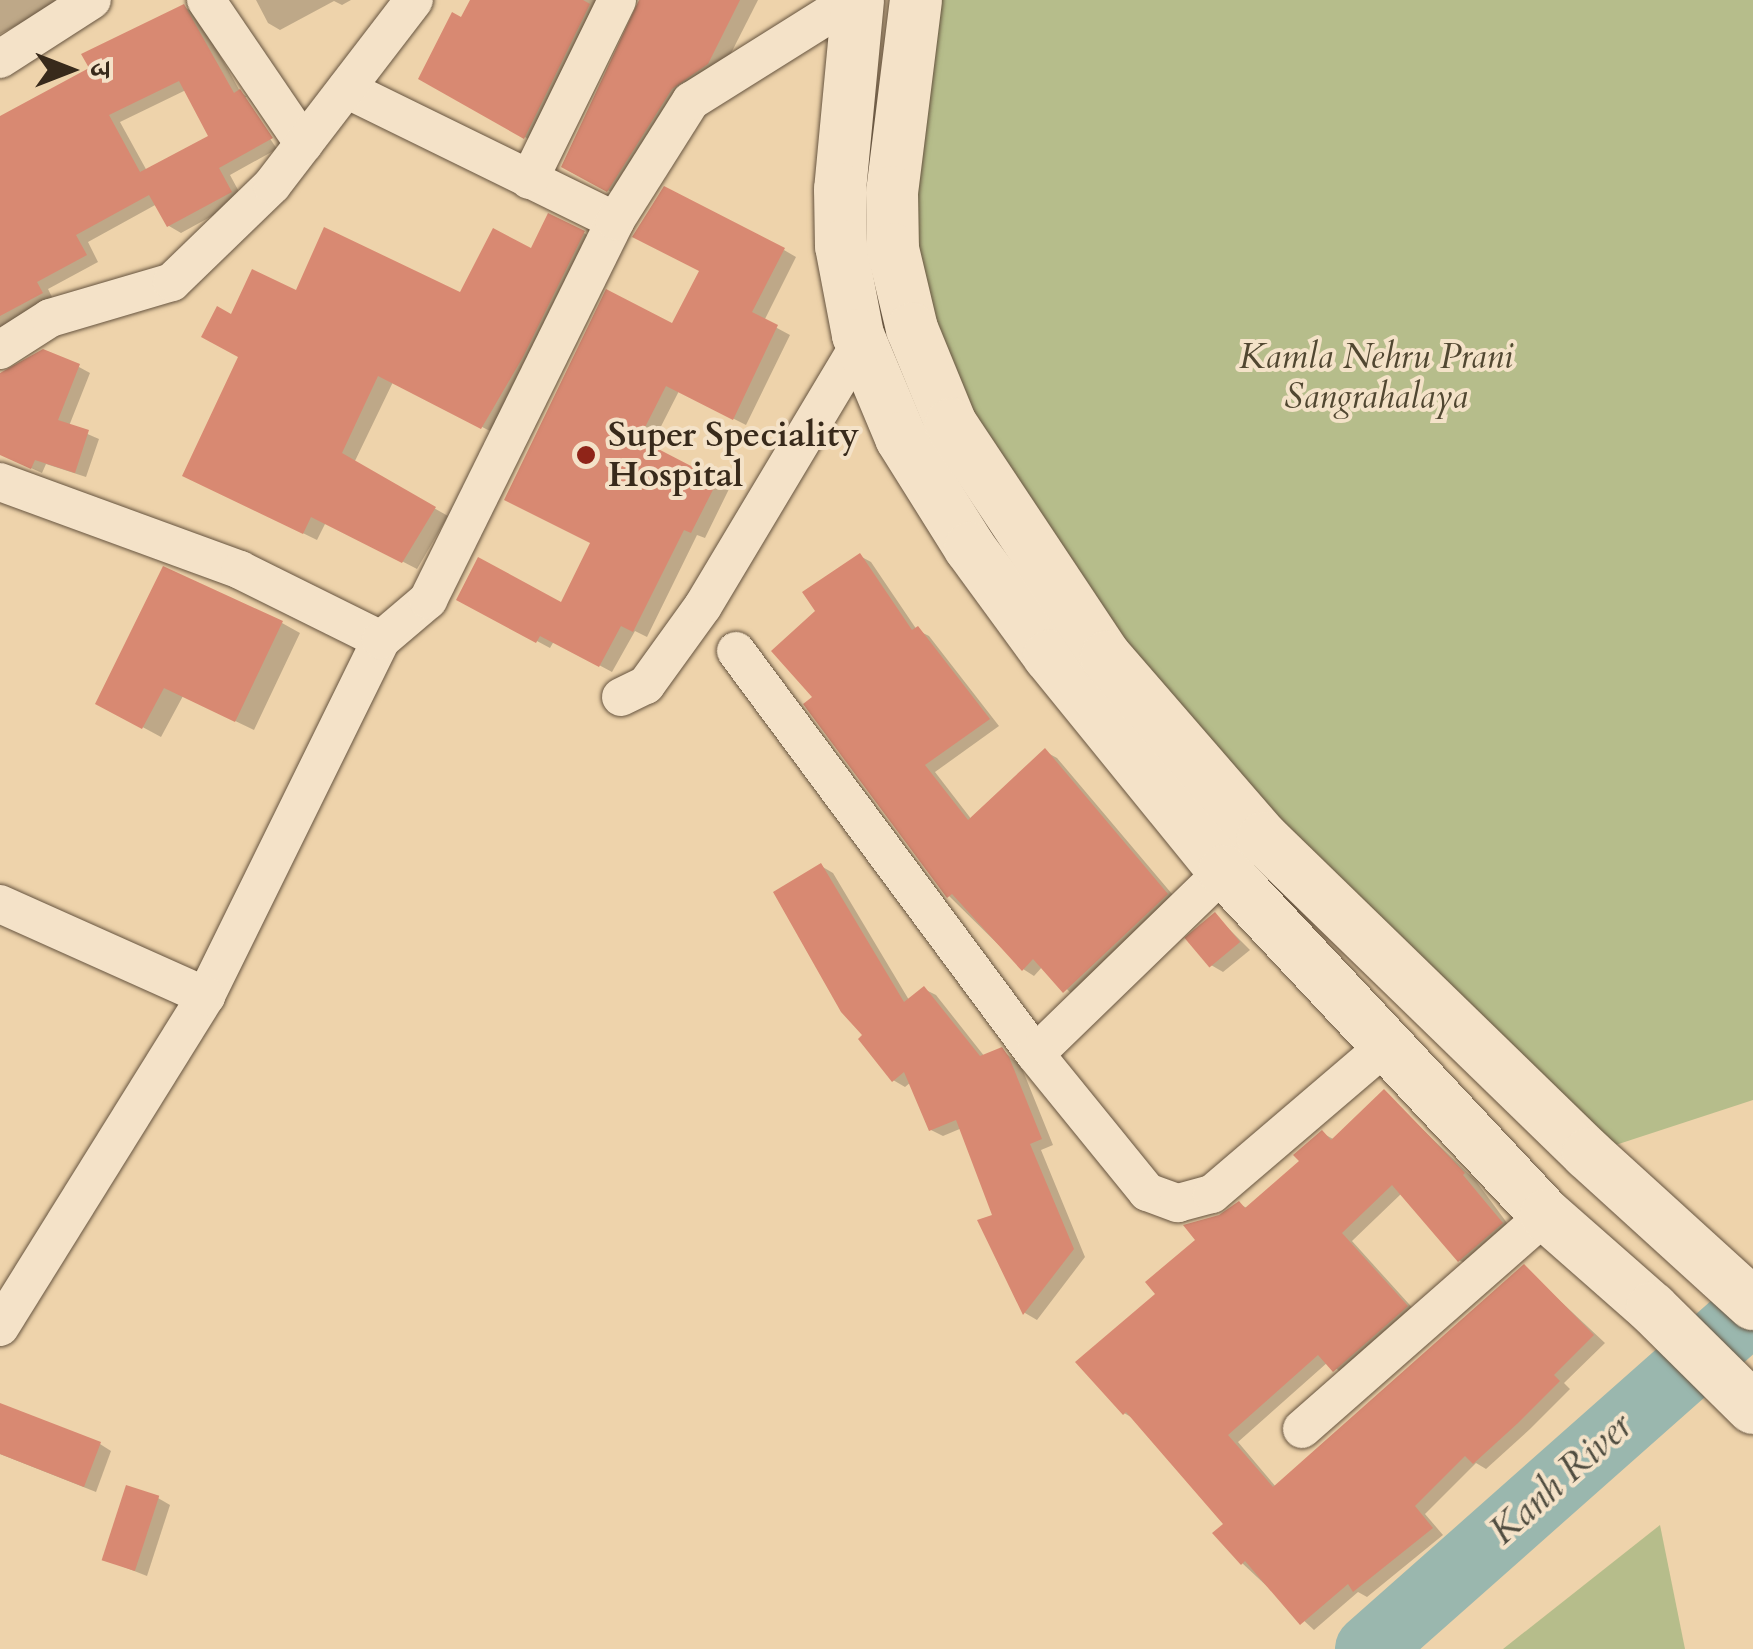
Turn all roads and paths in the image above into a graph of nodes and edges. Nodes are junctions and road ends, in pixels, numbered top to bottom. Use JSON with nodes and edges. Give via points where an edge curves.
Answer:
{"nodes":[{"id":1,"x":92,"y":0,"type":"edge"},
{"id":2,"x":206,"y":0,"type":"edge"},
{"id":3,"x":414,"y":0,"type":"edge"},
{"id":4,"x":617,"y":0,"type":"edge"},
{"id":5,"x":856,"y":0,"type":"edge"},
{"id":6,"x":916,"y":0,"type":"edge"},
{"id":7,"x":0,"y":59,"type":"edge"},
{"id":8,"x":346,"y":89,"type":"junction"},
{"id":9,"x":304,"y":144,"type":"junction"},
{"id":10,"x":529,"y":180,"type":"junction"},
{"id":11,"x":614,"y":221,"type":"junction"},
{"id":12,"x":862,"y":342,"type":"junction"},
{"id":13,"x":0,"y":350,"type":"edge"},
{"id":14,"x":0,"y":482,"type":"edge"},
{"id":15,"x":382,"y":640,"type":"junction"},
{"id":16,"x":736,"y":651,"type":"dead end"},
{"id":17,"x":622,"y":696,"type":"dead end"},
{"id":18,"x":1224,"y":871,"type":"junction"},
{"id":19,"x":0,"y":904,"type":"edge"},
{"id":20,"x":206,"y":996,"type":"junction"},
{"id":21,"x":1385,"y":1046,"type":"junction"},
{"id":22,"x":1036,"y":1054,"type":"junction"},
{"id":23,"x":1546,"y":1215,"type":"junction"},
{"id":24,"x":1753,"y":1304,"type":"edge"},
{"id":25,"x":0,"y":1327,"type":"edge"},
{"id":26,"x":1753,"y":1408,"type":"edge"},
{"id":27,"x":1302,"y":1429,"type":"dead end"}],
"edges":[{"from":1,"to":7,"type":"street"},
{"from":2,"to":9,"type":"street"},
{"from":3,"to":8,"type":"street"},
{"from":4,"to":10,"type":"street"},
{"from":5,"to":11,"type":"street","via":[[690,101]]},
{"from":5,"to":12,"type":"main road","via":[[840,190],[841,246]]},
{"from":6,"to":24,"type":"main road","via":[[892,192],[894,249],[912,329],[950,424],[1106,657],[1264,838],[1588,1154]]},
{"from":8,"to":9,"type":"street"},
{"from":8,"to":10,"type":"street"},
{"from":9,"to":13,"type":"street","via":[[272,186],[172,282],[50,318]]},
{"from":10,"to":11,"type":"street"},
{"from":11,"to":15,"type":"street","via":[[428,600]]},
{"from":12,"to":17,"type":"street","via":[[703,606],[646,686]]},
{"from":12,"to":18,"type":"main road","via":[[901,438],[970,548]]},
{"from":14,"to":15,"type":"street","via":[[240,570]]},
{"from":15,"to":20,"type":"street"},
{"from":16,"to":22,"type":"street"},
{"from":18,"to":21,"type":"main road"},
{"from":18,"to":22,"type":"street"},
{"from":19,"to":20,"type":"street"},
{"from":20,"to":25,"type":"street"},
{"from":21,"to":22,"type":"street","via":[[1212,1194],[1178,1203],[1147,1192]]},
{"from":21,"to":23,"type":"main road"},
{"from":23,"to":26,"type":"main road"},
{"from":23,"to":27,"type":"street"}]}
